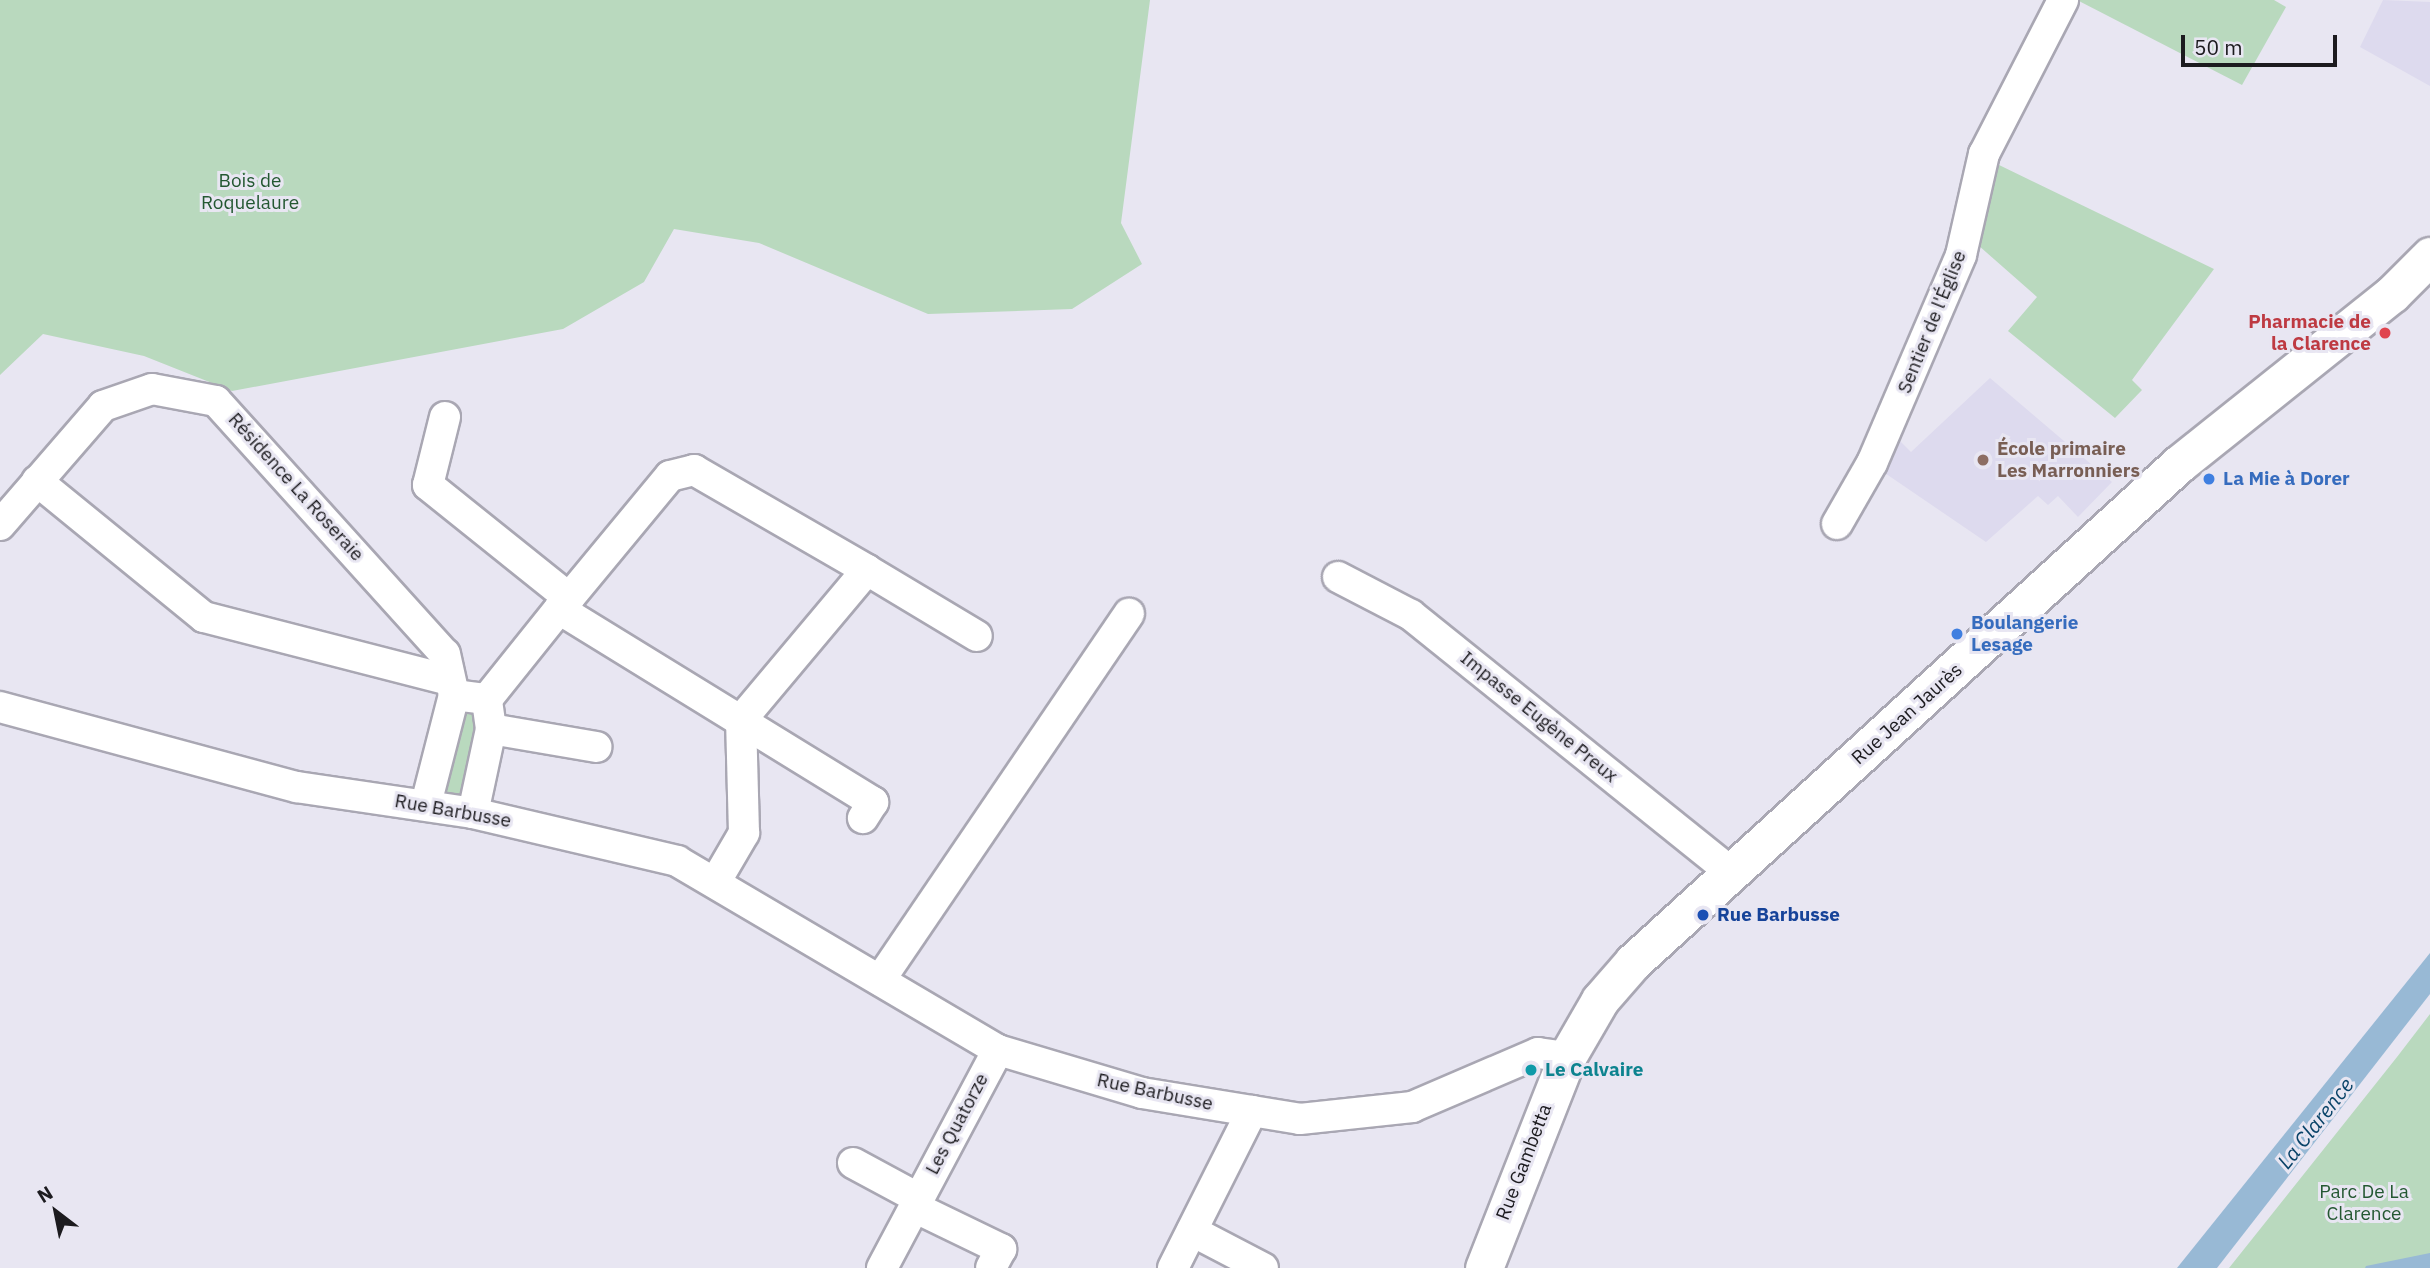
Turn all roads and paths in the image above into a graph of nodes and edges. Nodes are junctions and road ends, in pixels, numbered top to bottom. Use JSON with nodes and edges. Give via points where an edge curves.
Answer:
{"nodes":[{"id":1,"x":2063,"y":0,"type":"edge"},
{"id":2,"x":2430,"y":256,"type":"edge"},
{"id":3,"x":444,"y":417,"type":"dead end"},
{"id":4,"x":37,"y":481,"type":"junction"},
{"id":5,"x":1837,"y":524,"type":"dead end"},
{"id":6,"x":0,"y":526,"type":"edge"},
{"id":7,"x":867,"y":570,"type":"junction"},
{"id":8,"x":1338,"y":577,"type":"dead end"},
{"id":9,"x":564,"y":604,"type":"junction"},
{"id":10,"x":1129,"y":614,"type":"dead end"},
{"id":11,"x":977,"y":636,"type":"dead end"},
{"id":12,"x":452,"y":687,"type":"junction"},
{"id":13,"x":487,"y":699,"type":"junction"},
{"id":14,"x":0,"y":707,"type":"edge"},
{"id":15,"x":741,"y":720,"type":"junction"},
{"id":16,"x":491,"y":729,"type":"junction"},
{"id":17,"x":596,"y":747,"type":"dead end"},
{"id":18,"x":426,"y":804,"type":"junction"},
{"id":19,"x":473,"y":813,"type":"junction"},
{"id":20,"x":863,"y":818,"type":"dead end"},
{"id":21,"x":1731,"y":872,"type":"junction"},
{"id":22,"x":716,"y":881,"type":"junction"},
{"id":23,"x":880,"y":980,"type":"junction"},
{"id":24,"x":998,"y":1050,"type":"junction"},
{"id":25,"x":1567,"y":1056,"type":"junction"},
{"id":26,"x":1252,"y":1111,"type":"junction"},
{"id":27,"x":853,"y":1163,"type":"dead end"},
{"id":28,"x":916,"y":1202,"type":"junction"},
{"id":29,"x":1192,"y":1231,"type":"junction"},
{"id":30,"x":882,"y":1268,"type":"edge"},
{"id":31,"x":991,"y":1268,"type":"edge"},
{"id":32,"x":1173,"y":1268,"type":"edge"},
{"id":33,"x":1263,"y":1268,"type":"edge"},
{"id":34,"x":1484,"y":1268,"type":"edge"}],
"edges":[{"from":1,"to":5,"type":"street","name":"Sentier de l'Église","via":[[1984,155],[1961,256],[1872,463]]},
{"from":2,"to":21,"type":"main road","name":"Rue Jean Jaurès","via":[[2392,294],[2210,438]]},
{"from":3,"to":9,"type":"street","via":[[428,485]]},
{"from":4,"to":6,"type":"street","name":"Résidence La Roseraie"},
{"from":4,"to":12,"type":"street","via":[[204,617]]},
{"from":4,"to":12,"type":"street","name":"Résidence La Roseraie","via":[[103,406],[152,389],[216,401],[445,654]]},
{"from":7,"to":9,"type":"street","via":[[694,470],[670,476]]},
{"from":7,"to":11,"type":"street"},
{"from":7,"to":15,"type":"street"},
{"from":8,"to":21,"type":"street","name":"Impasse Eugène Preux","via":[[1410,615]]},
{"from":9,"to":13,"type":"street"},
{"from":9,"to":15,"type":"street"},
{"from":10,"to":23,"type":"street"},
{"from":12,"to":13,"type":"street"},
{"from":12,"to":18,"type":"street"},
{"from":13,"to":16,"type":"street"},
{"from":14,"to":18,"type":"street","name":"Rue Barbusse","via":[[297,787]]},
{"from":15,"to":20,"type":"street","via":[[873,802]]},
{"from":15,"to":22,"type":"street","via":[[744,833]]},
{"from":16,"to":17,"type":"street"},
{"from":16,"to":19,"type":"street"},
{"from":18,"to":19,"type":"street","name":"Rue Barbusse"},
{"from":19,"to":22,"type":"street","name":"Rue Barbusse","via":[[634,847]]},
{"from":21,"to":25,"type":"main road","name":"Rue Jean Jaurès","via":[[1633,962],[1600,1000]]},
{"from":22,"to":23,"type":"street","name":"Rue Barbusse"},
{"from":23,"to":24,"type":"street","name":"Rue Barbusse"},
{"from":24,"to":26,"type":"street","name":"Rue Barbusse","via":[[1142,1093]]},
{"from":24,"to":28,"type":"street","name":"Les Quatorze"},
{"from":25,"to":26,"type":"street","name":"Rue Barbusse","via":[[1538,1053],[1412,1107],[1300,1119]]},
{"from":25,"to":34,"type":"main road","name":"Rue Gambetta"},
{"from":26,"to":29,"type":"street"},
{"from":27,"to":28,"type":"street","name":"Les Quatorze"},
{"from":28,"to":30,"type":"street","name":"Les Quatorze"},
{"from":28,"to":31,"type":"street","name":"Les Quatorze","via":[[1001,1249]]},
{"from":29,"to":32,"type":"street"},
{"from":29,"to":33,"type":"street"}]}
